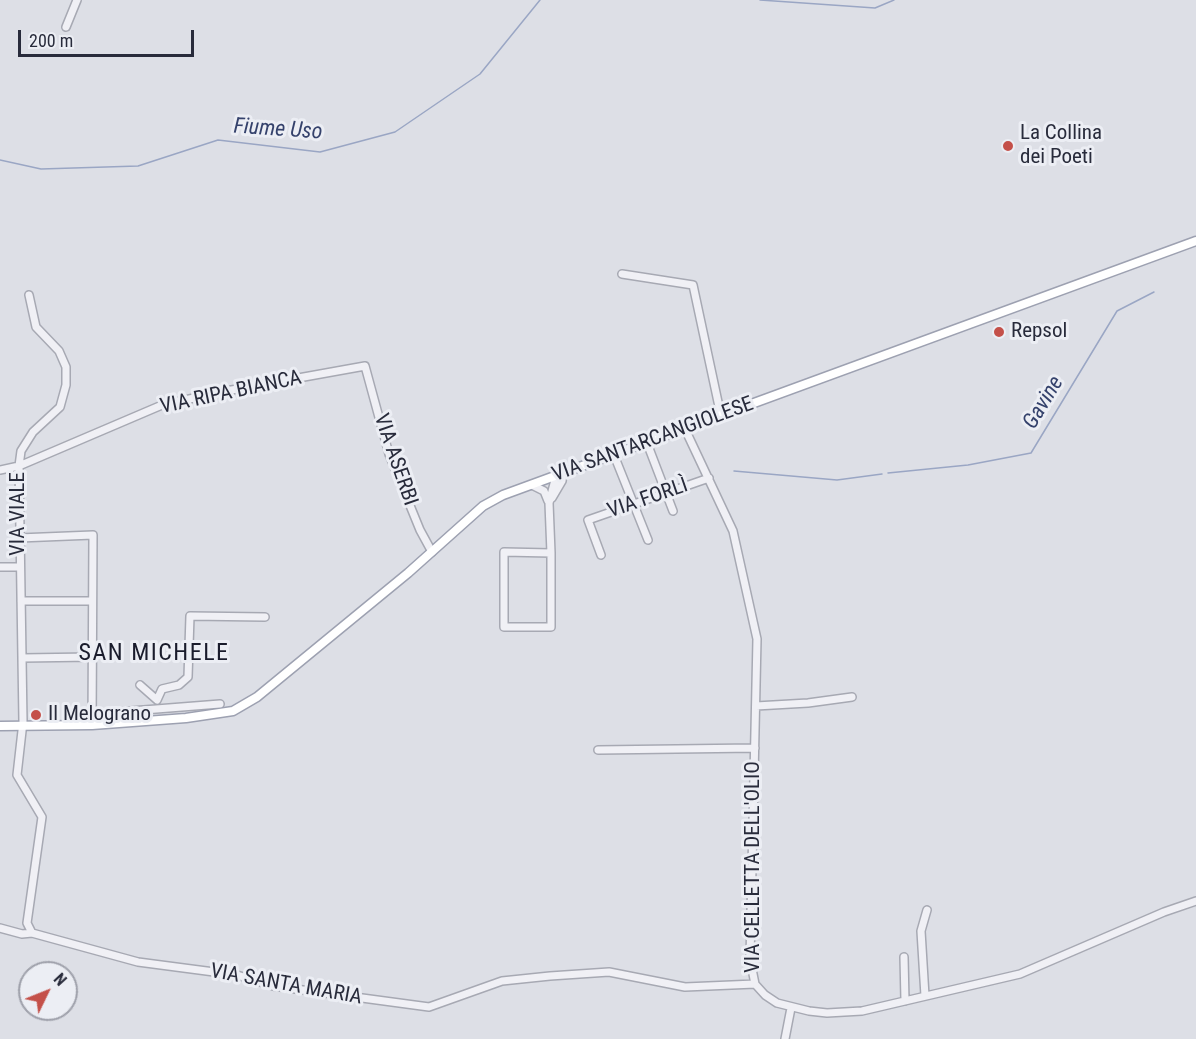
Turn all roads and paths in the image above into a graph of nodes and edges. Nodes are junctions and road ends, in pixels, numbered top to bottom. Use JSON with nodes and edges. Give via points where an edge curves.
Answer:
{"nodes":[{"id":1,"x":77,"y":0,"type":"edge"},
{"id":2,"x":66,"y":27,"type":"dead end"},
{"id":3,"x":1196,"y":241,"type":"edge"},
{"id":4,"x":622,"y":274,"type":"dead end"},
{"id":5,"x":29,"y":295,"type":"dead end"},
{"id":6,"x":365,"y":366,"type":"joint"},
{"id":7,"x":721,"y":416,"type":"junction"},
{"id":8,"x":685,"y":429,"type":"junction"},
{"id":9,"x":647,"y":443,"type":"junction"},
{"id":10,"x":614,"y":455,"type":"junction"},
{"id":11,"x":19,"y":466,"type":"junction"},
{"id":12,"x":0,"y":470,"type":"edge"},
{"id":13,"x":560,"y":475,"type":"junction"},
{"id":14,"x":709,"y":478,"type":"junction"},
{"id":15,"x":529,"y":485,"type":"junction"},
{"id":16,"x":666,"y":492,"type":"junction"},
{"id":17,"x":549,"y":503,"type":"junction"},
{"id":18,"x":635,"y":503,"type":"junction"},
{"id":19,"x":673,"y":511,"type":"dead end"},
{"id":20,"x":19,"y":538,"type":"junction"},
{"id":21,"x":648,"y":540,"type":"dead end"},
{"id":22,"x":432,"y":552,"type":"junction"},
{"id":23,"x":551,"y":553,"type":"junction"},
{"id":24,"x":601,"y":555,"type":"dead end"},
{"id":25,"x":0,"y":567,"type":"edge"},
{"id":26,"x":19,"y":567,"type":"junction"},
{"id":27,"x":21,"y":601,"type":"junction"},
{"id":28,"x":92,"y":601,"type":"junction"},
{"id":29,"x":265,"y":617,"type":"dead end"},
{"id":30,"x":22,"y":657,"type":"junction"},
{"id":31,"x":92,"y":657,"type":"junction"},
{"id":32,"x":140,"y":685,"type":"dead end"},
{"id":33,"x":852,"y":697,"type":"dead end"},
{"id":34,"x":157,"y":700,"type":"junction"},
{"id":35,"x":220,"y":704,"type":"dead end"},
{"id":36,"x":756,"y":706,"type":"junction"},
{"id":37,"x":160,"y":709,"type":"junction"},
{"id":38,"x":118,"y":712,"type":"dead end"},
{"id":39,"x":161,"y":720,"type":"junction"},
{"id":40,"x":92,"y":725,"type":"junction"},
{"id":41,"x":0,"y":726,"type":"edge"},
{"id":42,"x":23,"y":726,"type":"junction"},
{"id":43,"x":755,"y":748,"type":"junction"},
{"id":44,"x":598,"y":750,"type":"dead end"},
{"id":45,"x":1196,"y":901,"type":"edge"},
{"id":46,"x":927,"y":910,"type":"dead end"},
{"id":47,"x":27,"y":922,"type":"junction"},
{"id":48,"x":0,"y":928,"type":"edge"},
{"id":49,"x":12,"y":930,"type":"junction"},
{"id":50,"x":32,"y":933,"type":"junction"},
{"id":51,"x":904,"y":957,"type":"dead end"},
{"id":52,"x":755,"y":984,"type":"junction"},
{"id":53,"x":925,"y":996,"type":"junction"},
{"id":54,"x":905,"y":1001,"type":"junction"},
{"id":55,"x":791,"y":1008,"type":"junction"},
{"id":56,"x":785,"y":1039,"type":"edge"}],
"edges":[{"from":1,"to":2,"type":"street"},
{"from":3,"to":7,"type":"main road","name":"VIA SANTARCANGIOLESE"},
{"from":4,"to":7,"type":"street","via":[[693,285]]},
{"from":5,"to":11,"type":"street","name":"VIA VIALE","via":[[36,327],[59,351],[66,367],[66,386],[60,407],[33,432],[21,451]]},
{"from":6,"to":11,"type":"street","name":"VIA RIPA BIANCA","via":[[162,405]]},
{"from":6,"to":22,"type":"street","name":"VIA ASERBI","via":[[389,454]]},
{"from":7,"to":8,"type":"main road","name":"VIA SANTARCANGIOLESE"},
{"from":8,"to":9,"type":"main road","name":"VIA SANTARCANGIOLESE"},
{"from":8,"to":14,"type":"street","name":"VIA CELLETTA DELL'OLIO"},
{"from":9,"to":10,"type":"main road","name":"VIA SANTARCANGIOLESE"},
{"from":9,"to":16,"type":"street"},
{"from":10,"to":13,"type":"main road","name":"VIA SANTARCANGIOLESE"},
{"from":10,"to":18,"type":"street"},
{"from":11,"to":12,"type":"street","name":"VIA RIPA BIANCA"},
{"from":11,"to":20,"type":"street","name":"VIA VIALE"},
{"from":13,"to":15,"type":"main road","name":"VIA SANTARCANGIOLESE"},
{"from":13,"to":17,"type":"street"},
{"from":14,"to":16,"type":"street","name":"VIA FORLÌ"},
{"from":14,"to":36,"type":"street","name":"VIA CELLETTA DELL'OLIO","via":[[733,531],[754,623]]},
{"from":15,"to":17,"type":"street","via":[[544,491]]},
{"from":15,"to":22,"type":"main road","name":"VIA SANTARCANGIOLESE","via":[[483,506]]},
{"from":16,"to":18,"type":"street","name":"VIA FORLÌ"},
{"from":16,"to":19,"type":"street"},
{"from":17,"to":23,"type":"street"},
{"from":18,"to":21,"type":"street"},
{"from":18,"to":24,"type":"street","name":"VIA FORLÌ","via":[[588,520]]},
{"from":20,"to":26,"type":"street","name":"VIA VIALE"},
{"from":20,"to":28,"type":"street","via":[[93,535]]},
{"from":22,"to":39,"type":"main road","name":"VIA SANTARCANGIOLESE","via":[[241,707],[215,715]]},
{"from":23,"to":23,"type":"street","via":[[550,627],[504,627],[504,552]]},
{"from":25,"to":26,"type":"street"},
{"from":26,"to":27,"type":"street","name":"VIA VIALE"},
{"from":27,"to":28,"type":"street"},
{"from":27,"to":30,"type":"street","name":"VIA VIALE"},
{"from":28,"to":31,"type":"street"},
{"from":29,"to":34,"type":"street","via":[[190,616],[188,677],[180,685],[162,690]]},
{"from":30,"to":31,"type":"street"},
{"from":30,"to":42,"type":"street","name":"VIA VIALE"},
{"from":31,"to":40,"type":"street"},
{"from":32,"to":34,"type":"street"},
{"from":33,"to":36,"type":"street"},
{"from":34,"to":37,"type":"street"},
{"from":35,"to":37,"type":"street"},
{"from":36,"to":43,"type":"street","name":"VIA CELLETTA DELL'OLIO"},
{"from":37,"to":38,"type":"street"},
{"from":37,"to":39,"type":"street"},
{"from":39,"to":40,"type":"main road","name":"VIA SANTARCANGIOLESE"},
{"from":40,"to":42,"type":"main road","name":"VIA SANTARCANGIOLESE"},
{"from":41,"to":42,"type":"main road","name":"VIA SANTARCANGIOLESE"},
{"from":42,"to":47,"type":"street","via":[[17,775],[42,817]]},
{"from":43,"to":44,"type":"street","name":"VIA CELLETTA DELL'OLIO"},
{"from":43,"to":52,"type":"street","name":"VIA CELLETTA DELL'OLIO","via":[[750,959]]},
{"from":45,"to":53,"type":"street","name":"VIA CELLETTA DELL'OLIO","via":[[1020,974]]},
{"from":46,"to":53,"type":"street","via":[[921,931]]},
{"from":47,"to":49,"type":"street"},
{"from":47,"to":50,"type":"street"},
{"from":48,"to":49,"type":"street","name":"VIA SANTA MARIA"},
{"from":49,"to":50,"type":"street","name":"VIA SANTA MARIA"},
{"from":50,"to":52,"type":"street","name":"VIA SANTA MARIA","via":[[138,962],[237,975],[273,986],[429,1006],[502,981],[609,972],[685,987]]},
{"from":51,"to":54,"type":"street"},
{"from":52,"to":55,"type":"street","name":"VIA CELLETTA DELL'OLIO","via":[[771,999]]},
{"from":53,"to":54,"type":"street","name":"VIA CELLETTA DELL'OLIO"},
{"from":54,"to":55,"type":"street","name":"VIA CELLETTA DELL'OLIO","via":[[845,1013]]},
{"from":55,"to":56,"type":"street"}]}
